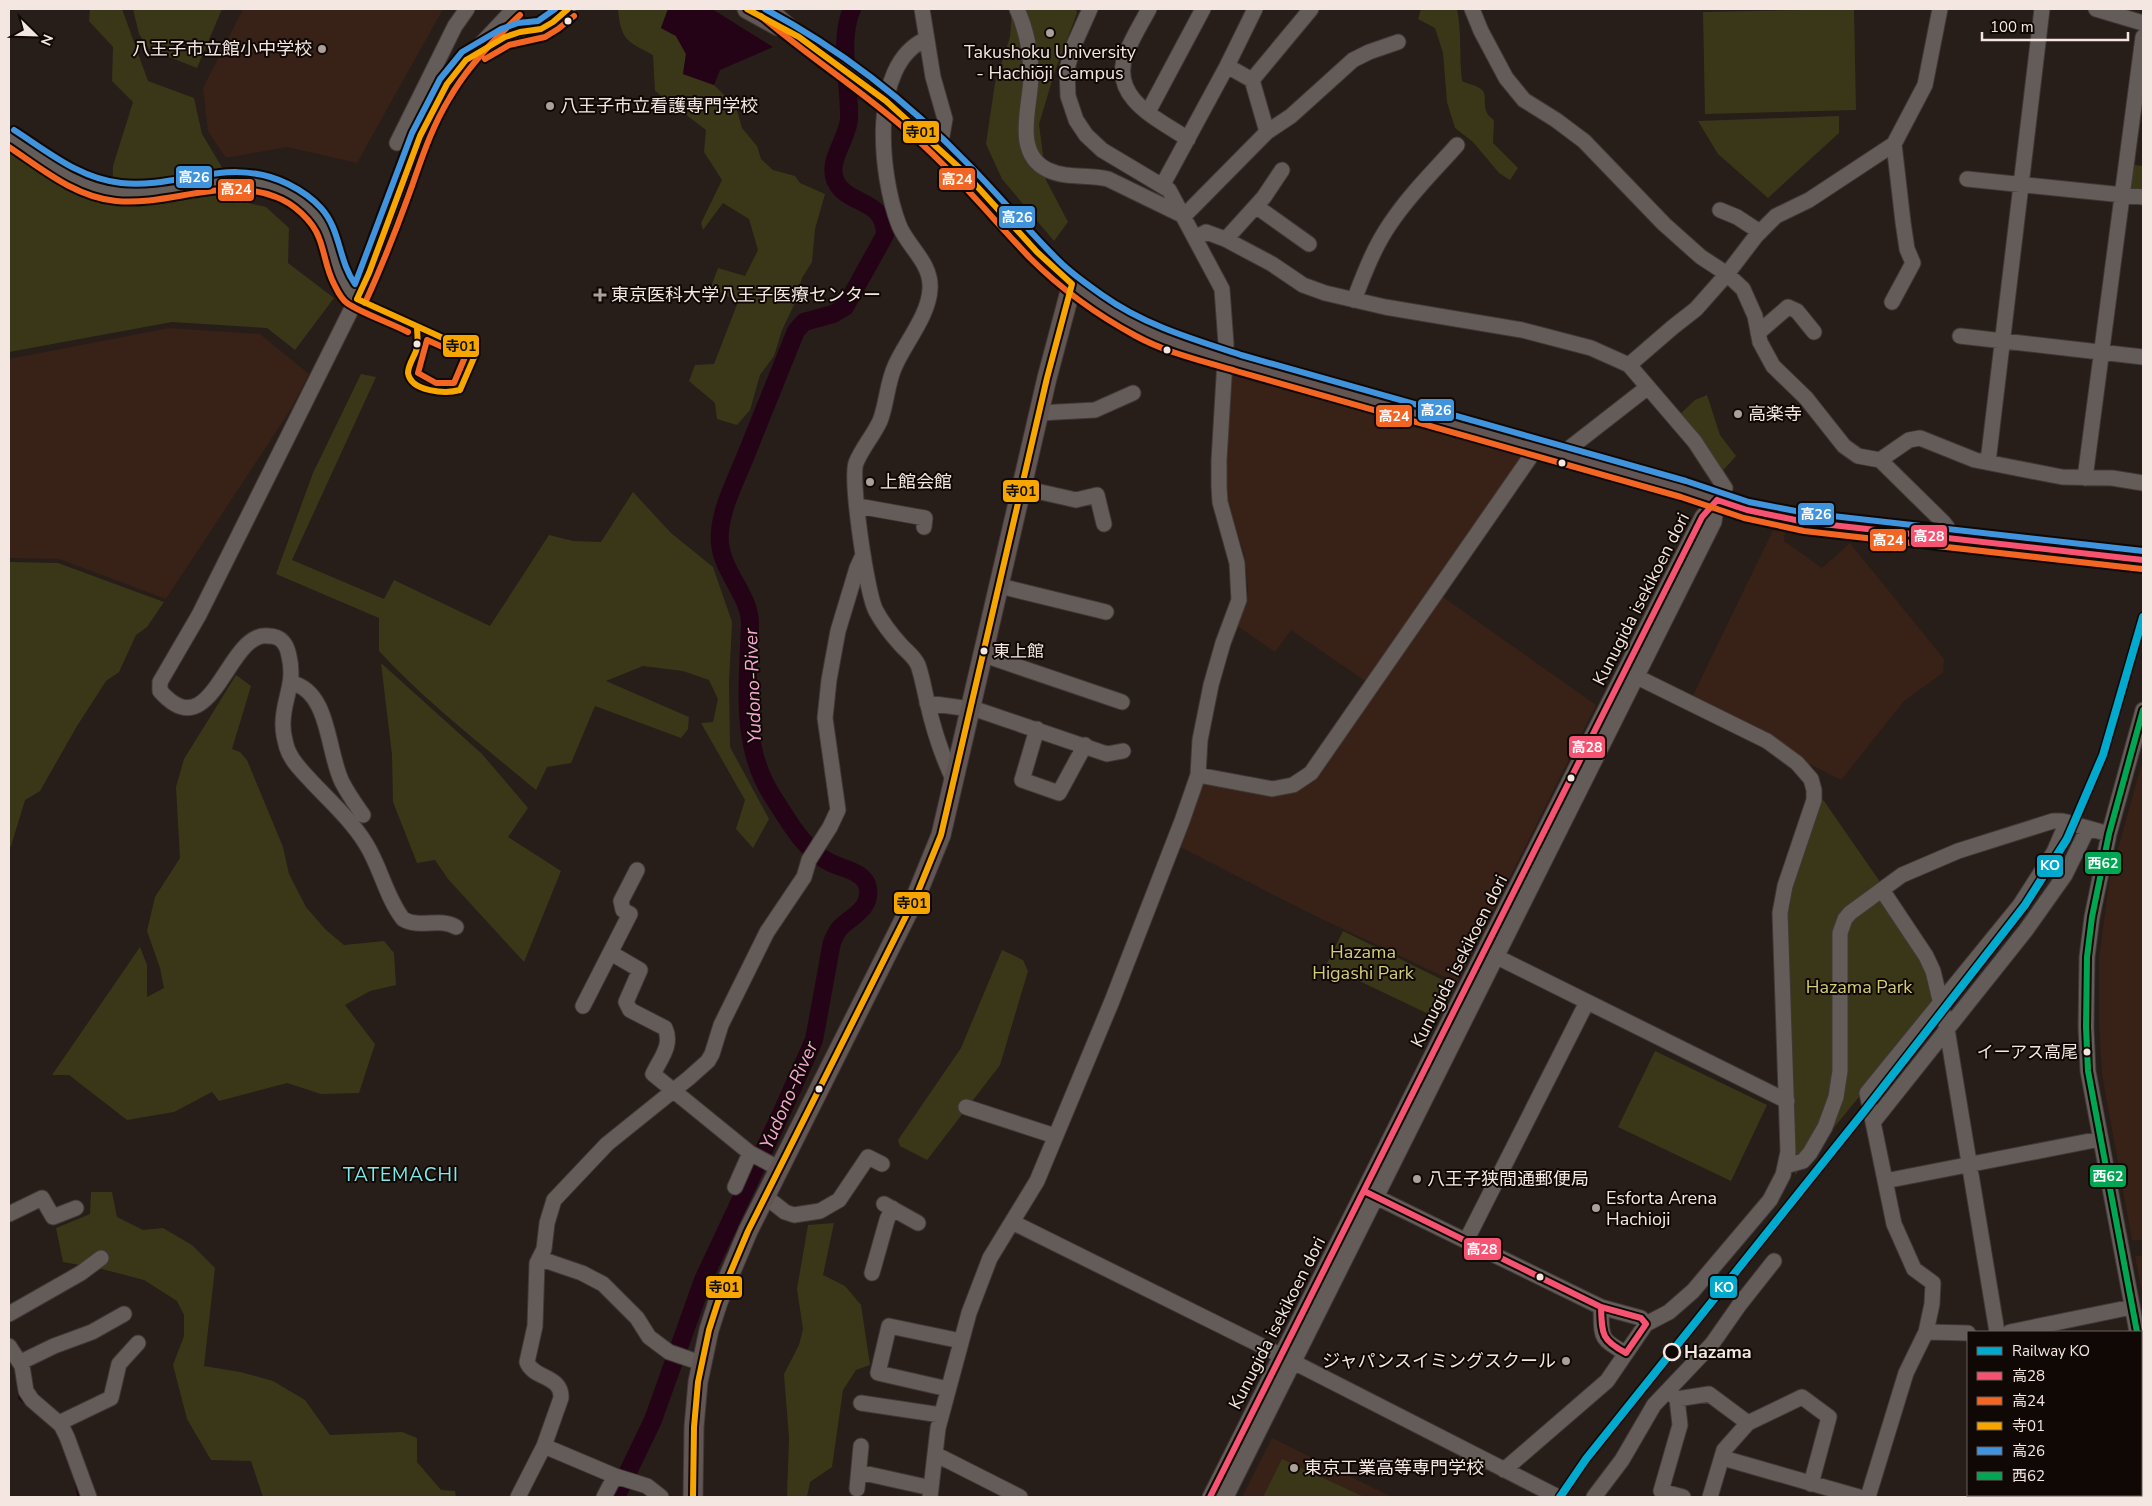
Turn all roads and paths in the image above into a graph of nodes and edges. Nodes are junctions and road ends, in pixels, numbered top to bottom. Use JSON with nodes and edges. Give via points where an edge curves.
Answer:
{"nodes":[{"id":1,"x":466,"y":9,"type":"edge"},
{"id":2,"x":514,"y":9,"type":"edge"},
{"id":3,"x":568,"y":9,"type":"edge"},
{"id":4,"x":746,"y":9,"type":"edge"},
{"id":5,"x":767,"y":9,"type":"edge"},
{"id":6,"x":922,"y":9,"type":"edge"},
{"id":7,"x":1017,"y":9,"type":"edge"},
{"id":8,"x":1090,"y":9,"type":"edge"},
{"id":9,"x":1149,"y":9,"type":"edge"},
{"id":10,"x":1203,"y":9,"type":"edge"},
{"id":11,"x":1255,"y":9,"type":"edge"},
{"id":12,"x":1472,"y":9,"type":"edge"},
{"id":13,"x":2042,"y":9,"type":"edge"},
{"id":14,"x":2096,"y":9,"type":"edge"},
{"id":15,"x":1304,"y":13,"type":"edge"},
{"id":16,"x":1939,"y":15,"type":"edge"},
{"id":17,"x":2143,"y":23,"type":"edge"},
{"id":18,"x":799,"y":37,"type":"junction"},
{"id":19,"x":2143,"y":37,"type":"edge"},
{"id":20,"x":926,"y":39,"type":"junction"},
{"id":21,"x":1398,"y":42,"type":"dead end"},
{"id":22,"x":466,"y":60,"type":"junction"},
{"id":23,"x":1227,"y":66,"type":"junction"},
{"id":24,"x":1252,"y":80,"type":"junction"},
{"id":25,"x":886,"y":101,"type":"junction"},
{"id":26,"x":1148,"y":112,"type":"junction"},
{"id":27,"x":1267,"y":132,"type":"junction"},
{"id":28,"x":9,"y":137,"type":"edge"},
{"id":29,"x":1188,"y":139,"type":"junction"},
{"id":30,"x":397,"y":143,"type":"dead end"},
{"id":31,"x":1894,"y":144,"type":"junction"},
{"id":32,"x":1457,"y":146,"type":"dead end"},
{"id":33,"x":940,"y":148,"type":"junction"},
{"id":34,"x":1282,"y":170,"type":"dead end"},
{"id":35,"x":1967,"y":179,"type":"dead end"},
{"id":36,"x":2021,"y":185,"type":"junction"},
{"id":37,"x":1162,"y":186,"type":"junction"},
{"id":38,"x":2122,"y":195,"type":"junction"},
{"id":39,"x":2143,"y":197,"type":"edge"},
{"id":40,"x":1256,"y":207,"type":"junction"},
{"id":41,"x":1720,"y":210,"type":"dead end"},
{"id":42,"x":1184,"y":216,"type":"junction"},
{"id":43,"x":1760,"y":232,"type":"junction"},
{"id":44,"x":1195,"y":238,"type":"junction"},
{"id":45,"x":1226,"y":239,"type":"junction"},
{"id":46,"x":1309,"y":244,"type":"dead end"},
{"id":47,"x":1727,"y":274,"type":"junction"},
{"id":48,"x":1072,"y":284,"type":"junction"},
{"id":49,"x":356,"y":299,"type":"junction"},
{"id":50,"x":1354,"y":300,"type":"junction"},
{"id":51,"x":1892,"y":302,"type":"dead end"},
{"id":52,"x":1758,"y":332,"type":"junction"},
{"id":53,"x":1814,"y":332,"type":"dead end"},
{"id":54,"x":1960,"y":336,"type":"dead end"},
{"id":55,"x":2002,"y":341,"type":"junction"},
{"id":56,"x":2101,"y":352,"type":"junction"},
{"id":57,"x":2143,"y":357,"type":"edge"},
{"id":58,"x":1225,"y":358,"type":"junction"},
{"id":59,"x":1629,"y":365,"type":"junction"},
{"id":60,"x":1648,"y":387,"type":"junction"},
{"id":61,"x":1133,"y":393,"type":"dead end"},
{"id":62,"x":1040,"y":413,"type":"junction"},
{"id":63,"x":1534,"y":447,"type":"junction"},
{"id":64,"x":1565,"y":455,"type":"junction"},
{"id":65,"x":1880,"y":460,"type":"junction"},
{"id":66,"x":1988,"y":462,"type":"junction"},
{"id":67,"x":2085,"y":478,"type":"junction"},
{"id":68,"x":2143,"y":483,"type":"edge"},
{"id":69,"x":1023,"y":488,"type":"junction"},
{"id":70,"x":1717,"y":500,"type":"junction"},
{"id":71,"x":858,"y":506,"type":"junction"},
{"id":72,"x":1104,"y":524,"type":"dead end"},
{"id":73,"x":924,"y":527,"type":"dead end"},
{"id":74,"x":1949,"y":537,"type":"junction"},
{"id":75,"x":863,"y":555,"type":"junction"},
{"id":76,"x":2143,"y":560,"type":"edge"},
{"id":77,"x":1000,"y":586,"type":"junction"},
{"id":78,"x":1106,"y":612,"type":"dead end"},
{"id":79,"x":984,"y":655,"type":"junction"},
{"id":80,"x":1631,"y":674,"type":"junction"},
{"id":81,"x":292,"y":682,"type":"junction"},
{"id":82,"x":1122,"y":701,"type":"dead end"},
{"id":83,"x":927,"y":702,"type":"junction"},
{"id":84,"x":971,"y":708,"type":"junction"},
{"id":85,"x":2143,"y":710,"type":"edge"},
{"id":86,"x":1037,"y":729,"type":"junction"},
{"id":87,"x":1085,"y":745,"type":"junction"},
{"id":88,"x":1123,"y":751,"type":"dead end"},
{"id":89,"x":1198,"y":775,"type":"junction"},
{"id":90,"x":954,"y":781,"type":"junction"},
{"id":91,"x":342,"y":815,"type":"junction"},
{"id":92,"x":2068,"y":822,"type":"junction"},
{"id":93,"x":2088,"y":828,"type":"junction"},
{"id":94,"x":2109,"y":834,"type":"junction"},
{"id":95,"x":637,"y":870,"type":"dead end"},
{"id":96,"x":1882,"y":890,"type":"junction"},
{"id":97,"x":456,"y":926,"type":"dead end"},
{"id":98,"x":612,"y":953,"type":"junction"},
{"id":99,"x":1491,"y":954,"type":"junction"},
{"id":100,"x":1587,"y":1002,"type":"junction"},
{"id":101,"x":1941,"y":1004,"type":"junction"},
{"id":102,"x":583,"y":1006,"type":"dead end"},
{"id":103,"x":1947,"y":1030,"type":"junction"},
{"id":104,"x":673,"y":1091,"type":"junction"},
{"id":105,"x":1787,"y":1101,"type":"junction"},
{"id":106,"x":966,"y":1107,"type":"dead end"},
{"id":107,"x":1874,"y":1121,"type":"junction"},
{"id":108,"x":1055,"y":1136,"type":"junction"},
{"id":109,"x":2100,"y":1139,"type":"junction"},
{"id":110,"x":752,"y":1154,"type":"junction"},
{"id":111,"x":882,"y":1164,"type":"dead end"},
{"id":112,"x":1970,"y":1164,"type":"junction"},
{"id":113,"x":773,"y":1165,"type":"junction"},
{"id":114,"x":1785,"y":1166,"type":"junction"},
{"id":115,"x":1885,"y":1181,"type":"junction"},
{"id":116,"x":735,"y":1187,"type":"dead end"},
{"id":117,"x":1370,"y":1194,"type":"junction"},
{"id":118,"x":766,"y":1197,"type":"junction"},
{"id":119,"x":76,"y":1208,"type":"dead end"},
{"id":120,"x":9,"y":1214,"type":"edge"},
{"id":121,"x":1012,"y":1222,"type":"junction"},
{"id":122,"x":918,"y":1223,"type":"dead end"},
{"id":123,"x":1466,"y":1241,"type":"junction"},
{"id":124,"x":101,"y":1258,"type":"dead end"},
{"id":125,"x":1774,"y":1261,"type":"dead end"},
{"id":126,"x":536,"y":1263,"type":"junction"},
{"id":127,"x":872,"y":1273,"type":"dead end"},
{"id":128,"x":1600,"y":1307,"type":"junction"},
{"id":129,"x":2132,"y":1307,"type":"junction"},
{"id":130,"x":9,"y":1314,"type":"edge"},
{"id":131,"x":124,"y":1314,"type":"dead end"},
{"id":132,"x":1646,"y":1324,"type":"junction"},
{"id":133,"x":1998,"y":1331,"type":"edge"},
{"id":134,"x":2015,"y":1331,"type":"edge"},
{"id":135,"x":2137,"y":1331,"type":"edge"},
{"id":136,"x":1926,"y":1332,"type":"junction"},
{"id":137,"x":1967,"y":1334,"type":"edge"},
{"id":138,"x":961,"y":1341,"type":"junction"},
{"id":139,"x":138,"y":1344,"type":"dead end"},
{"id":140,"x":9,"y":1346,"type":"edge"},
{"id":141,"x":1626,"y":1353,"type":"junction"},
{"id":142,"x":1287,"y":1360,"type":"junction"},
{"id":143,"x":693,"y":1361,"type":"junction"},
{"id":144,"x":20,"y":1362,"type":"junction"},
{"id":145,"x":948,"y":1389,"type":"junction"},
{"id":146,"x":1672,"y":1395,"type":"junction"},
{"id":147,"x":861,"y":1402,"type":"dead end"},
{"id":148,"x":941,"y":1415,"type":"junction"},
{"id":149,"x":1748,"y":1423,"type":"junction"},
{"id":150,"x":59,"y":1424,"type":"junction"},
{"id":151,"x":544,"y":1446,"type":"junction"},
{"id":152,"x":862,"y":1446,"type":"dead end"},
{"id":153,"x":935,"y":1454,"type":"junction"},
{"id":154,"x":1730,"y":1460,"type":"dead end"},
{"id":155,"x":1504,"y":1470,"type":"junction"},
{"id":156,"x":859,"y":1472,"type":"junction"},
{"id":157,"x":617,"y":1476,"type":"junction"},
{"id":158,"x":1811,"y":1484,"type":"junction"},
{"id":159,"x":637,"y":1488,"type":"edge"},
{"id":160,"x":857,"y":1489,"type":"dead end"},
{"id":161,"x":931,"y":1493,"type":"edge"},
{"id":162,"x":1554,"y":1494,"type":"edge"},
{"id":163,"x":89,"y":1497,"type":"edge"},
{"id":164,"x":518,"y":1497,"type":"edge"},
{"id":165,"x":604,"y":1497,"type":"edge"},
{"id":166,"x":661,"y":1497,"type":"edge"},
{"id":167,"x":693,"y":1497,"type":"edge"},
{"id":168,"x":1020,"y":1497,"type":"edge"},
{"id":169,"x":1210,"y":1497,"type":"edge"},
{"id":170,"x":1226,"y":1497,"type":"edge"},
{"id":171,"x":1594,"y":1497,"type":"edge"},
{"id":172,"x":1683,"y":1497,"type":"edge"},
{"id":173,"x":1710,"y":1497,"type":"edge"},
{"id":174,"x":1859,"y":1497,"type":"edge"},
{"id":175,"x":1868,"y":1497,"type":"edge"}],
"edges":[{"from":1,"to":30,"type":"street"},
{"from":2,"to":22,"type":"street"},
{"from":3,"to":22,"type":"street","via":[[541,29],[505,37]]},
{"from":4,"to":18,"type":"main road"},
{"from":5,"to":18,"type":"main road"},
{"from":6,"to":20,"type":"street"},
{"from":7,"to":42,"type":"street","via":[[1026,35],[1031,75],[1026,134],[1038,163],[1058,174],[1108,179]]},
{"from":8,"to":37,"type":"street","via":[[1068,64],[1067,88],[1072,112],[1086,135],[1102,150]]},
{"from":9,"to":26,"type":"street","via":[[1126,54],[1123,75],[1129,95]]},
{"from":10,"to":26,"type":"street"},
{"from":11,"to":23,"type":"street"},
{"from":12,"to":47,"type":"street","via":[[1506,78],[1524,100],[1571,130],[1670,229],[1701,257]]},
{"from":13,"to":36,"type":"street"},
{"from":14,"to":17,"type":"street"},
{"from":15,"to":24,"type":"street"},
{"from":16,"to":31,"type":"street","via":[[1925,85]]},
{"from":18,"to":25,"type":"main road"},
{"from":19,"to":38,"type":"street"},
{"from":20,"to":25,"type":"street","via":[[916,44],[900,63]]},
{"from":20,"to":33,"type":"street","via":[[945,119]]},
{"from":21,"to":27,"type":"street","via":[[1353,60],[1291,116]]},
{"from":22,"to":49,"type":"street","via":[[447,84],[420,136],[369,273]]},
{"from":23,"to":24,"type":"street"},
{"from":23,"to":29,"type":"street"},
{"from":24,"to":27,"type":"street"},
{"from":25,"to":33,"type":"main road"},
{"from":25,"to":71,"type":"street","via":[[884,145],[891,202],[899,227],[923,264],[930,290],[927,305],[895,366],[880,421],[855,468]]},
{"from":26,"to":29,"type":"street"},
{"from":27,"to":42,"type":"street"},
{"from":28,"to":49,"type":"street","via":[[67,175],[109,191],[153,193],[228,179],[265,181],[291,195],[318,217],[345,286]]},
{"from":29,"to":37,"type":"street"},
{"from":31,"to":43,"type":"street","via":[[1809,200],[1776,216]]},
{"from":31,"to":51,"type":"street","via":[[1907,249],[1913,263]]},
{"from":32,"to":50,"type":"street","via":[[1412,194],[1389,225],[1372,255]]},
{"from":33,"to":48,"type":"main road","via":[[1037,252]]},
{"from":34,"to":40,"type":"street"},
{"from":35,"to":36,"type":"street"},
{"from":36,"to":38,"type":"street"},
{"from":36,"to":55,"type":"street"},
{"from":37,"to":42,"type":"street","via":[[1172,194]]},
{"from":38,"to":39,"type":"street"},
{"from":38,"to":56,"type":"street"},
{"from":40,"to":45,"type":"street"},
{"from":40,"to":46,"type":"street"},
{"from":41,"to":43,"type":"street"},
{"from":42,"to":44,"type":"street"},
{"from":43,"to":47,"type":"street"},
{"from":44,"to":45,"type":"street","via":[[1206,232]]},
{"from":44,"to":58,"type":"street","via":[[1222,290]]},
{"from":45,"to":50,"type":"street","via":[[1309,288]]},
{"from":47,"to":52,"type":"street","via":[[1743,290],[1755,316]]},
{"from":47,"to":59,"type":"street","via":[[1696,310]]},
{"from":48,"to":58,"type":"main road","via":[[1141,329]]},
{"from":48,"to":62,"type":"main road"},
{"from":49,"to":81,"type":"street","via":[[199,615],[160,682],[160,691],[166,698],[183,706],[199,705],[211,695],[228,667],[249,643],[264,635],[274,636],[283,642],[292,667]]},
{"from":50,"to":59,"type":"street","via":[[1522,330],[1591,348]]},
{"from":52,"to":53,"type":"street","via":[[1788,307],[1797,311]]},
{"from":52,"to":65,"type":"street","via":[[1773,366],[1806,398],[1844,446],[1858,456]]},
{"from":54,"to":55,"type":"street"},
{"from":55,"to":56,"type":"street"},
{"from":55,"to":66,"type":"street"},
{"from":56,"to":57,"type":"street"},
{"from":56,"to":67,"type":"street"},
{"from":58,"to":63,"type":"main road"},
{"from":58,"to":89,"type":"street","via":[[1219,488],[1237,563],[1239,592],[1238,606],[1223,643],[1210,692],[1200,740]]},
{"from":59,"to":60,"type":"street"},
{"from":60,"to":64,"type":"street"},
{"from":60,"to":70,"type":"street","via":[[1710,464],[1724,488]]},
{"from":61,"to":62,"type":"street","via":[[1095,410]]},
{"from":62,"to":69,"type":"main road"},
{"from":63,"to":64,"type":"main road"},
{"from":63,"to":89,"type":"street","via":[[1531,456],[1311,773],[1293,785],[1272,789]]},
{"from":64,"to":70,"type":"main road"},
{"from":65,"to":66,"type":"street","via":[[1920,438],[1965,457]]},
{"from":65,"to":74,"type":"street","via":[[1943,522]]},
{"from":66,"to":67,"type":"street"},
{"from":67,"to":68,"type":"street"},
{"from":69,"to":72,"type":"street","via":[[1076,500],[1097,495]]},
{"from":69,"to":77,"type":"main road"},
{"from":70,"to":74,"type":"main road","via":[[1805,522]]},
{"from":70,"to":80,"type":"street","name":"Kunugida isekikoen dori","via":[[1702,517]]},
{"from":71,"to":73,"type":"street","via":[[925,518]]},
{"from":71,"to":75,"type":"street"},
{"from":74,"to":76,"type":"main road"},
{"from":75,"to":83,"type":"street","via":[[873,606],[916,661]]},
{"from":75,"to":104,"type":"street","via":[[838,631],[825,718],[838,810],[809,860],[804,877],[748,969],[721,1026],[712,1054]]},
{"from":77,"to":78,"type":"street"},
{"from":77,"to":79,"type":"main road"},
{"from":79,"to":82,"type":"street"},
{"from":79,"to":84,"type":"main road"},
{"from":80,"to":99,"type":"street","name":"Kunugida isekikoen dori"},
{"from":80,"to":105,"type":"street","via":[[1767,741],[1797,763],[1813,785],[1814,800],[1785,886],[1780,913]]},
{"from":81,"to":91,"type":"street","via":[[283,725],[288,751]]},
{"from":81,"to":91,"type":"street","via":[[305,687],[317,702],[342,782],[363,811]]},
{"from":83,"to":84,"type":"street"},
{"from":83,"to":90,"type":"street"},
{"from":84,"to":86,"type":"street"},
{"from":84,"to":90,"type":"main road"},
{"from":85,"to":94,"type":"street"},
{"from":86,"to":87,"type":"street"},
{"from":86,"to":87,"type":"street","via":[[1022,780],[1060,793]]},
{"from":87,"to":88,"type":"street","via":[[1107,754]]},
{"from":89,"to":108,"type":"street","via":[[1112,1001]]},
{"from":90,"to":113,"type":"main road","via":[[941,835],[917,894]]},
{"from":91,"to":97,"type":"street","via":[[366,844],[399,914],[410,923]]},
{"from":92,"to":93,"type":"street"},
{"from":92,"to":96,"type":"street","via":[[2053,821],[1958,851],[1902,875]]},
{"from":92,"to":101,"type":"street","via":[[2054,852],[2020,905]]},
{"from":93,"to":94,"type":"street"},
{"from":93,"to":103,"type":"street","via":[[2065,875]]},
{"from":94,"to":109,"type":"street","via":[[2087,957],[2088,1071]]},
{"from":95,"to":98,"type":"street","via":[[621,901],[623,910],[630,914]]},
{"from":96,"to":101,"type":"street","via":[[1926,956]]},
{"from":96,"to":114,"type":"street","via":[[1850,913],[1842,926],[1840,1070],[1836,1096],[1825,1127],[1810,1153],[1803,1161]]},
{"from":98,"to":102,"type":"street"},
{"from":98,"to":104,"type":"street","via":[[640,970],[627,1006],[665,1028],[669,1043],[652,1074]]},
{"from":99,"to":100,"type":"street"},
{"from":99,"to":117,"type":"street","name":"Kunugida isekikoen dori"},
{"from":100,"to":105,"type":"street"},
{"from":100,"to":123,"type":"street"},
{"from":101,"to":103,"type":"street"},
{"from":101,"to":107,"type":"street","via":[[1867,1093]]},
{"from":103,"to":107,"type":"street"},
{"from":103,"to":112,"type":"street"},
{"from":104,"to":110,"type":"street"},
{"from":104,"to":126,"type":"street","via":[[607,1144],[556,1196],[544,1248]]},
{"from":105,"to":114,"type":"street","via":[[1789,1143]]},
{"from":106,"to":108,"type":"street"},
{"from":107,"to":115,"type":"street"},
{"from":108,"to":121,"type":"street","via":[[1034,1185]]},
{"from":109,"to":112,"type":"street"},
{"from":109,"to":129,"type":"street"},
{"from":110,"to":113,"type":"street"},
{"from":110,"to":116,"type":"street"},
{"from":111,"to":118,"type":"street","via":[[868,1156],[839,1200],[820,1211],[794,1216]]},
{"from":112,"to":115,"type":"street"},
{"from":112,"to":133,"type":"street"},
{"from":113,"to":118,"type":"main road"},
{"from":114,"to":132,"type":"street","via":[[1770,1200],[1693,1291],[1669,1312]]},
{"from":115,"to":136,"type":"street","via":[[1894,1224],[1914,1269],[1933,1283]]},
{"from":117,"to":123,"type":"street"},
{"from":117,"to":142,"type":"street","name":"Kunugida isekikoen dori"},
{"from":118,"to":143,"type":"main road","via":[[732,1264]]},
{"from":119,"to":120,"type":"street","via":[[53,1217],[42,1198]]},
{"from":121,"to":138,"type":"street","via":[[990,1258]]},
{"from":121,"to":142,"type":"street"},
{"from":122,"to":127,"type":"street","via":[[888,1206]]},
{"from":123,"to":128,"type":"street"},
{"from":124,"to":130,"type":"street"},
{"from":125,"to":146,"type":"street"},
{"from":126,"to":143,"type":"street","via":[[546,1261],[603,1284],[637,1318],[649,1337],[669,1352]]},
{"from":126,"to":151,"type":"street","via":[[536,1326],[527,1362],[530,1368],[558,1384],[561,1392]]},
{"from":128,"to":132,"type":"street","via":[[1641,1318]]},
{"from":128,"to":141,"type":"street","via":[[1603,1338]]},
{"from":129,"to":134,"type":"street"},
{"from":129,"to":135,"type":"street"},
{"from":131,"to":144,"type":"street","via":[[92,1332]]},
{"from":132,"to":141,"type":"street"},
{"from":136,"to":137,"type":"street"},
{"from":136,"to":175,"type":"street","via":[[1906,1373]]},
{"from":138,"to":145,"type":"street"},
{"from":138,"to":145,"type":"street","via":[[890,1326],[878,1373]]},
{"from":139,"to":150,"type":"street","via":[[119,1364],[111,1398]]},
{"from":140,"to":144,"type":"street"},
{"from":141,"to":155,"type":"street","via":[[1607,1381]]},
{"from":142,"to":155,"type":"street"},
{"from":142,"to":169,"type":"street","name":"Kunugida isekikoen dori"},
{"from":142,"to":170,"type":"street","name":"Kunugida isekikoen dori"},
{"from":143,"to":167,"type":"main road"},
{"from":144,"to":150,"type":"street","via":[[26,1391]]},
{"from":145,"to":148,"type":"street"},
{"from":146,"to":149,"type":"street","via":[[1709,1394]]},
{"from":146,"to":171,"type":"street","via":[[1654,1405],[1622,1460]]},
{"from":146,"to":172,"type":"street","via":[[1680,1425],[1661,1491]]},
{"from":147,"to":148,"type":"street"},
{"from":148,"to":153,"type":"street"},
{"from":149,"to":158,"type":"street","via":[[1802,1397],[1829,1417]]},
{"from":149,"to":173,"type":"street","via":[[1724,1450]]},
{"from":150,"to":163,"type":"street","via":[[68,1437]]},
{"from":151,"to":157,"type":"street"},
{"from":151,"to":164,"type":"street"},
{"from":152,"to":156,"type":"street"},
{"from":153,"to":161,"type":"street"},
{"from":153,"to":168,"type":"street"},
{"from":154,"to":158,"type":"street"},
{"from":155,"to":162,"type":"street"},
{"from":156,"to":160,"type":"street"},
{"from":156,"to":161,"type":"street"},
{"from":157,"to":159,"type":"street"},
{"from":157,"to":165,"type":"street"},
{"from":158,"to":174,"type":"street"},
{"from":159,"to":166,"type":"street"}]}
